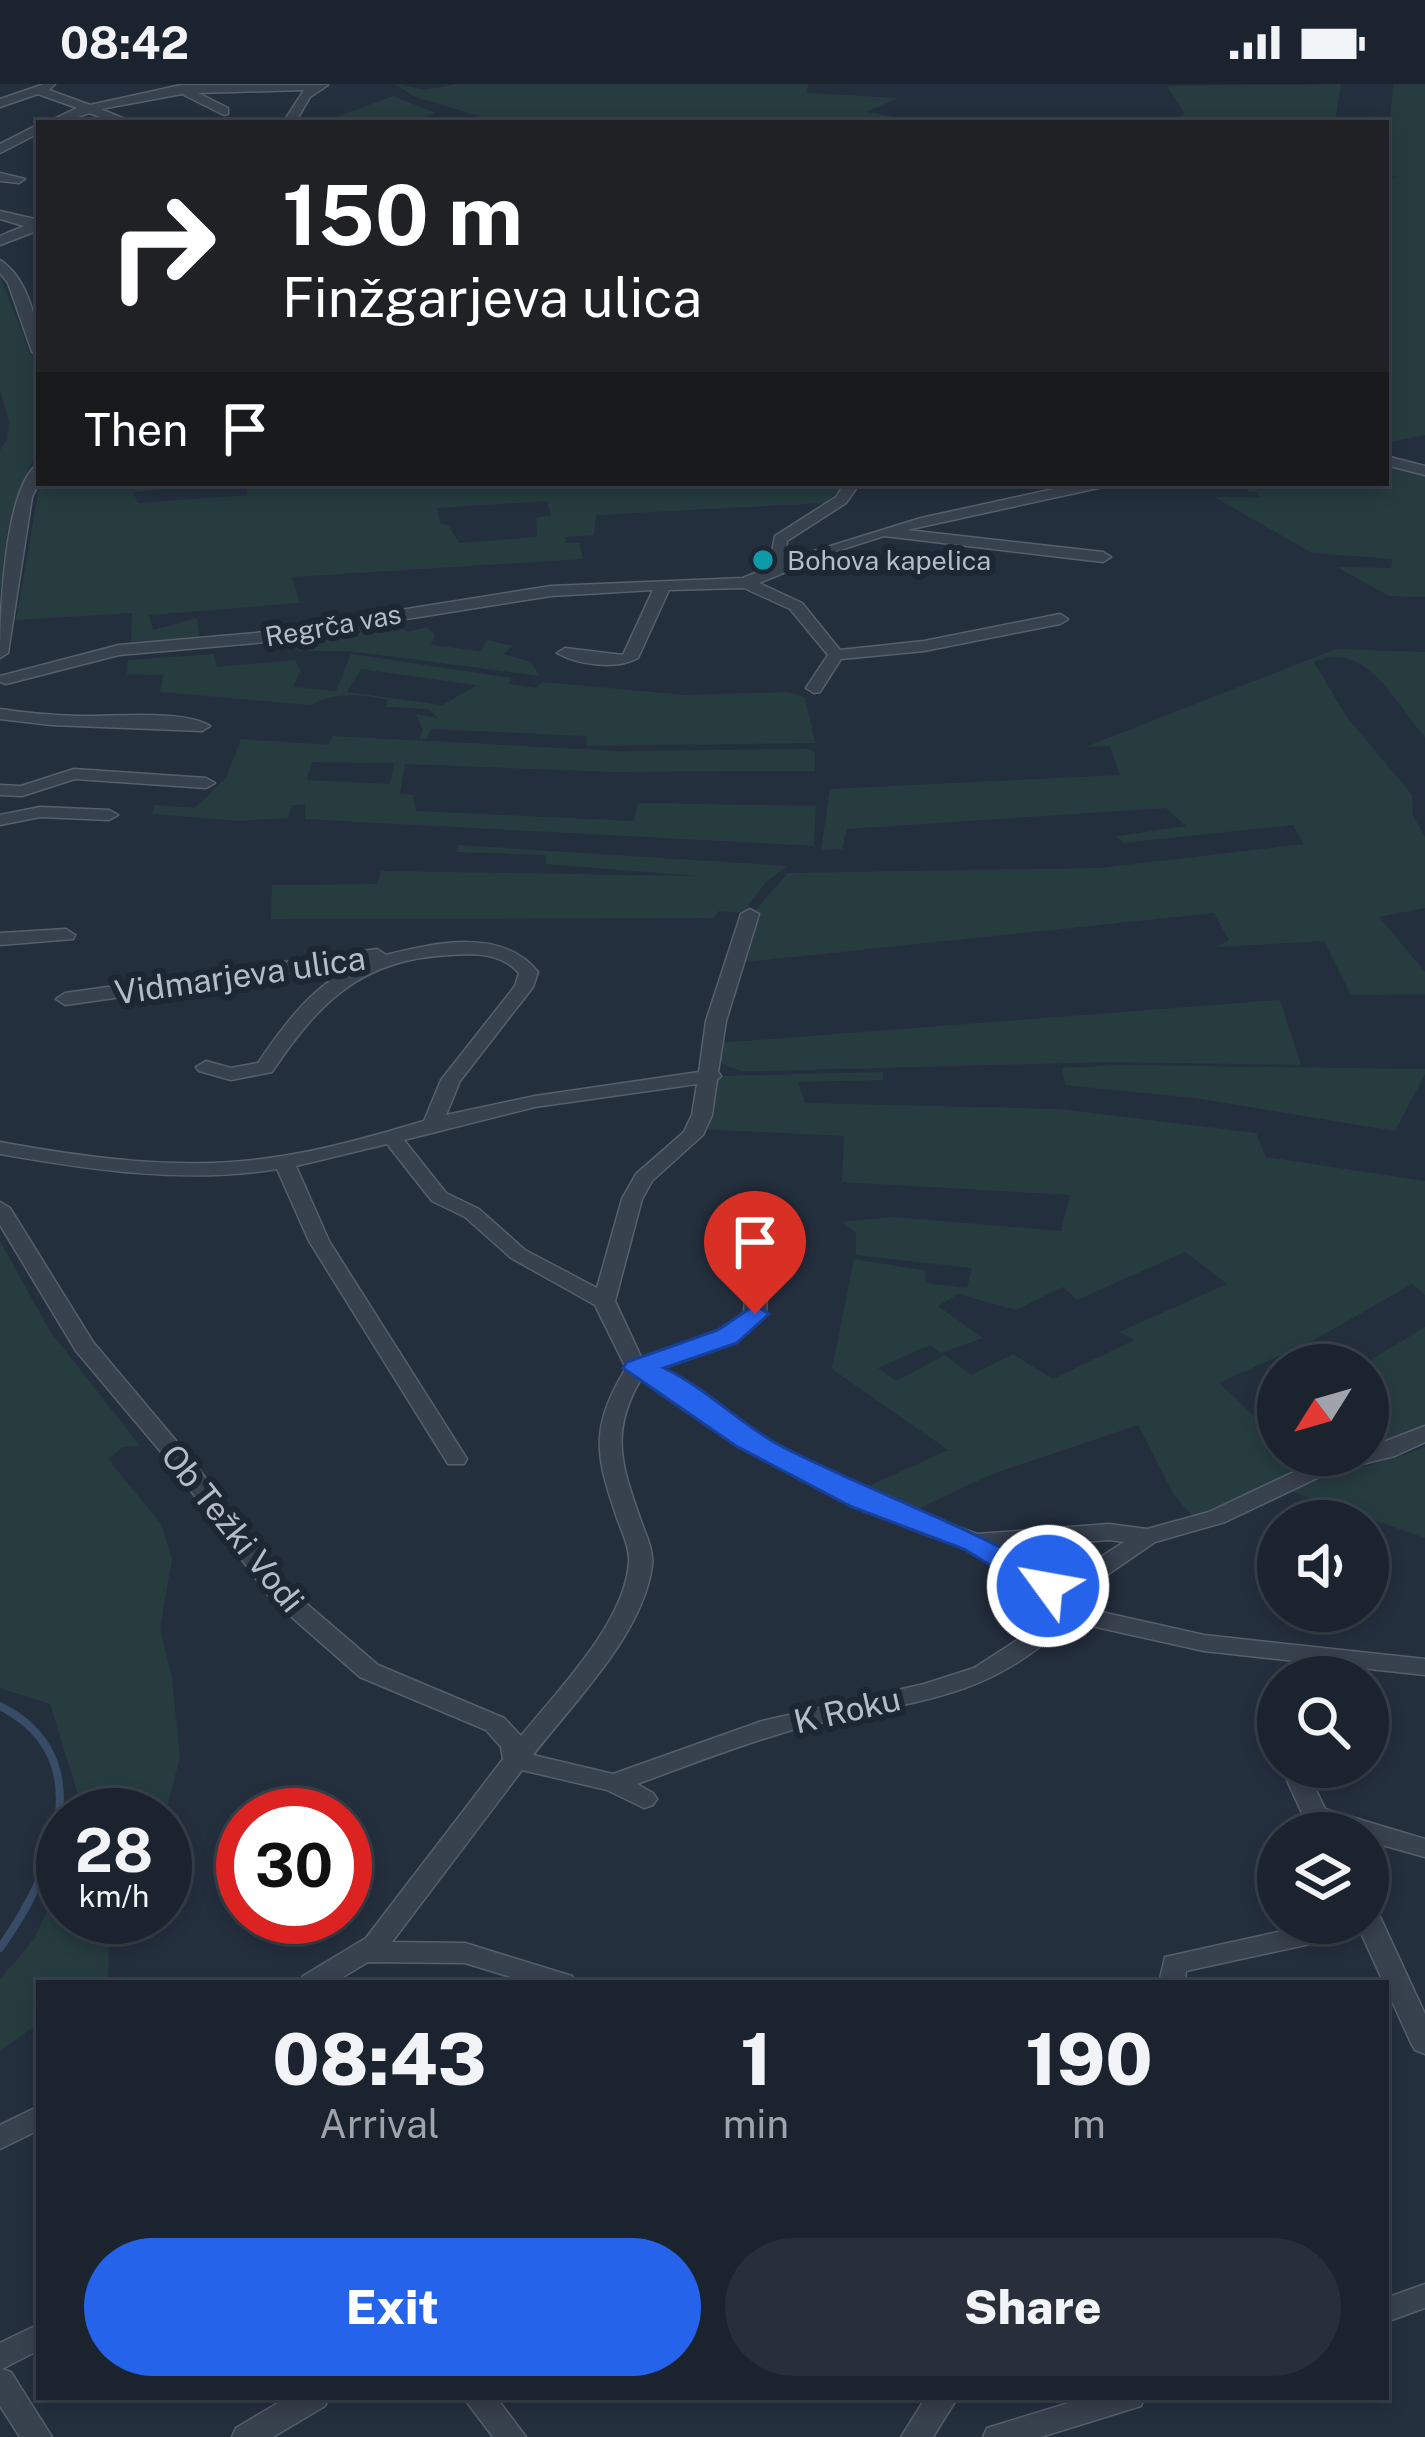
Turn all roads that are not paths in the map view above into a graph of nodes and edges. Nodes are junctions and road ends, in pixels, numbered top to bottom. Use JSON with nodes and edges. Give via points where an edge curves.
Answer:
{"nodes":[{"id":1,"x":56,"y":84,"type":"edge"},
{"id":2,"x":178,"y":86,"type":"edge"},
{"id":3,"x":320,"y":86,"type":"edge"},
{"id":4,"x":38,"y":90,"type":"junction"},
{"id":5,"x":0,"y":103,"type":"edge"},
{"id":6,"x":88,"y":108,"type":"junction"},
{"id":7,"x":224,"y":110,"type":"dead end"},
{"id":8,"x":58,"y":120,"type":"edge"},
{"id":9,"x":120,"y":120,"type":"edge"},
{"id":10,"x":292,"y":120,"type":"edge"},
{"id":11,"x":36,"y":129,"type":"edge"},
{"id":12,"x":7,"y":140,"type":"edge"},
{"id":13,"x":0,"y":149,"type":"edge"},
{"id":14,"x":0,"y":176,"type":"edge"},
{"id":15,"x":19,"y":179,"type":"dead end"},
{"id":16,"x":0,"y":215,"type":"edge"},
{"id":17,"x":36,"y":224,"type":"edge"},
{"id":18,"x":36,"y":225,"type":"edge"},
{"id":19,"x":0,"y":241,"type":"edge"},
{"id":20,"x":0,"y":264,"type":"edge"},
{"id":21,"x":36,"y":344,"type":"edge"},
{"id":22,"x":1389,"y":461,"type":"edge"},
{"id":23,"x":1425,"y":471,"type":"edge"},
{"id":24,"x":36,"y":473,"type":"edge"},
{"id":25,"x":851,"y":486,"type":"edge"},
{"id":26,"x":1089,"y":486,"type":"edge"},
{"id":27,"x":878,"y":531,"type":"junction"},
{"id":28,"x":1103,"y":557,"type":"dead end"},
{"id":29,"x":776,"y":566,"type":"junction"},
{"id":30,"x":746,"y":584,"type":"junction"},
{"id":31,"x":663,"y":585,"type":"junction"},
{"id":32,"x":1060,"y":619,"type":"dead end"},
{"id":33,"x":0,"y":652,"type":"edge"},
{"id":34,"x":565,"y":653,"type":"dead end"},
{"id":35,"x":836,"y":655,"type":"junction"},
{"id":36,"x":2,"y":678,"type":"edge"},
{"id":37,"x":814,"y":688,"type":"dead end"},
{"id":38,"x":0,"y":714,"type":"edge"},
{"id":39,"x":202,"y":726,"type":"dead end"},
{"id":40,"x":206,"y":783,"type":"dead end"},
{"id":41,"x":0,"y":790,"type":"edge"},
{"id":42,"x":109,"y":815,"type":"dead end"},
{"id":43,"x":0,"y":820,"type":"edge"},
{"id":44,"x":750,"y":914,"type":"dead end"},
{"id":45,"x":66,"y":935,"type":"dead end"},
{"id":46,"x":0,"y":939,"type":"edge"},
{"id":47,"x":414,"y":955,"type":"junction"},
{"id":48,"x":65,"y":999,"type":"dead end"},
{"id":49,"x":206,"y":1067,"type":"dead end"},
{"id":50,"x":711,"y":1076,"type":"junction"},
{"id":51,"x":432,"y":1125,"type":"junction"},
{"id":52,"x":394,"y":1139,"type":"junction"},
{"id":53,"x":0,"y":1148,"type":"edge"},
{"id":54,"x":284,"y":1162,"type":"junction"},
{"id":55,"x":0,"y":1208,"type":"edge"},
{"id":56,"x":761,"y":1219,"type":"dead end"},
{"id":57,"x":604,"y":1300,"type":"junction"},
{"id":58,"x":637,"y":1368,"type":"junction"},
{"id":59,"x":1425,"y":1433,"type":"edge"},
{"id":60,"x":456,"y":1459,"type":"dead end"},
{"id":61,"x":1147,"y":1537,"type":"junction"},
{"id":62,"x":975,"y":1542,"type":"junction"},
{"id":63,"x":1067,"y":1607,"type":"junction"},
{"id":64,"x":1425,"y":1667,"type":"edge"},
{"id":65,"x":516,"y":1760,"type":"junction"},
{"id":66,"x":614,"y":1783,"type":"junction"},
{"id":67,"x":644,"y":1799,"type":"dead end"},
{"id":68,"x":1389,"y":1841,"type":"edge"},
{"id":69,"x":1425,"y":1849,"type":"edge"},
{"id":70,"x":1266,"y":1944,"type":"edge"},
{"id":71,"x":1378,"y":1944,"type":"edge"},
{"id":72,"x":366,"y":1952,"type":"junction"},
{"id":73,"x":317,"y":1980,"type":"edge"},
{"id":74,"x":553,"y":1980,"type":"edge"},
{"id":75,"x":1172,"y":1980,"type":"edge"},
{"id":76,"x":1422,"y":2030,"type":"edge"},
{"id":77,"x":36,"y":2119,"type":"edge"},
{"id":78,"x":0,"y":2138,"type":"edge"},
{"id":79,"x":1425,"y":2296,"type":"edge"},
{"id":80,"x":1389,"y":2309,"type":"edge"},
{"id":81,"x":36,"y":2338,"type":"edge"},
{"id":82,"x":0,"y":2357,"type":"edge"},
{"id":83,"x":0,"y":2381,"type":"edge"},
{"id":84,"x":309,"y":2400,"type":"edge"},
{"id":85,"x":480,"y":2400,"type":"edge"},
{"id":86,"x":941,"y":2400,"type":"edge"},
{"id":87,"x":1120,"y":2400,"type":"edge"},
{"id":88,"x":37,"y":2437,"type":"edge"},
{"id":89,"x":247,"y":2437,"type":"edge"},
{"id":90,"x":511,"y":2437,"type":"edge"},
{"id":91,"x":916,"y":2437,"type":"edge"},
{"id":92,"x":998,"y":2437,"type":"edge"}],
"edges":[{"from":1,"to":4,"type":"street"},
{"from":2,"to":3,"type":"street"},
{"from":2,"to":6,"type":"street"},
{"from":2,"to":7,"type":"street"},
{"from":3,"to":10,"type":"street"},
{"from":4,"to":5,"type":"street"},
{"from":4,"to":6,"type":"street"},
{"from":6,"to":8,"type":"street"},
{"from":6,"to":9,"type":"street"},
{"from":11,"to":12,"type":"street"},
{"from":12,"to":13,"type":"street"},
{"from":14,"to":15,"type":"street"},
{"from":16,"to":17,"type":"street"},
{"from":18,"to":19,"type":"street"},
{"from":20,"to":21,"type":"street"},
{"from":22,"to":23,"type":"street"},
{"from":24,"to":33,"type":"street","via":[[24,497]]},
{"from":25,"to":29,"type":"street","via":[[780,539]]},
{"from":26,"to":27,"type":"street"},
{"from":27,"to":28,"type":"street"},
{"from":27,"to":29,"type":"street"},
{"from":29,"to":30,"type":"street"},
{"from":30,"to":31,"type":"street","name":"Regrča vas"},
{"from":30,"to":35,"type":"street","name":"Regrča vas","via":[[796,606]]},
{"from":31,"to":34,"type":"street","via":[[630,658]]},
{"from":31,"to":36,"type":"street","name":"Regrča vas","via":[[551,591],[256,638],[119,650]]},
{"from":32,"to":35,"type":"street"},
{"from":35,"to":37,"type":"street"},
{"from":38,"to":39,"type":"street"},
{"from":40,"to":41,"type":"street","via":[[74,774]]},
{"from":42,"to":43,"type":"street","via":[[40,812]]},
{"from":44,"to":50,"type":"street","via":[[716,1021]]},
{"from":45,"to":46,"type":"street"},
{"from":47,"to":48,"type":"street","name":"Vidmarjeva ulica"},
{"from":47,"to":49,"type":"street","name":"Vidmarjeva ulica","via":[[342,980],[265,1068],[231,1074]]},
{"from":47,"to":51,"type":"street","name":"Vidmarjeva ulica","via":[[492,947],[529,972],[514,1004],[451,1080]]},
{"from":50,"to":51,"type":"street"},
{"from":50,"to":57,"type":"street","via":[[693,1136],[643,1178],[632,1199]]},
{"from":51,"to":52,"type":"street"},
{"from":52,"to":54,"type":"street"},
{"from":52,"to":57,"type":"street","via":[[439,1197],[472,1213],[518,1254]]},
{"from":53,"to":54,"type":"street","via":[[111,1166]]},
{"from":54,"to":60,"type":"street","via":[[346,1294]]},
{"from":55,"to":65,"type":"street","name":"Ob Težki Vodi","via":[[84,1346],[279,1593],[369,1670],[495,1724]]},
{"from":56,"to":58,"type":"street","via":[[755,1314],[744,1327]]},
{"from":57,"to":58,"type":"street"},
{"from":58,"to":62,"type":"street","via":[[843,1490]]},
{"from":58,"to":65,"type":"street","via":[[605,1439],[642,1559],[637,1584],[608,1639]]},
{"from":59,"to":61,"type":"street","name":"K Roku"},
{"from":61,"to":62,"type":"street","via":[[1109,1532]]},
{"from":61,"to":63,"type":"street","name":"K Roku","via":[[1096,1571]]},
{"from":62,"to":63,"type":"street"},
{"from":63,"to":64,"type":"street","via":[[1204,1643]]},
{"from":63,"to":66,"type":"street","name":"K Roku","via":[[1023,1654],[954,1688],[805,1718]]},
{"from":65,"to":66,"type":"street"},
{"from":65,"to":72,"type":"street"},
{"from":66,"to":67,"type":"street"},
{"from":68,"to":69,"type":"street"},
{"from":70,"to":75,"type":"street","via":[[1174,1964]]},
{"from":71,"to":76,"type":"street"},
{"from":72,"to":73,"type":"street"},
{"from":72,"to":74,"type":"street","via":[[465,1953]]},
{"from":77,"to":78,"type":"street"},
{"from":79,"to":80,"type":"street"},
{"from":81,"to":82,"type":"street"},
{"from":83,"to":88,"type":"street"},
{"from":84,"to":89,"type":"street"},
{"from":85,"to":90,"type":"street"},
{"from":86,"to":91,"type":"street"},
{"from":87,"to":92,"type":"street"}]}
